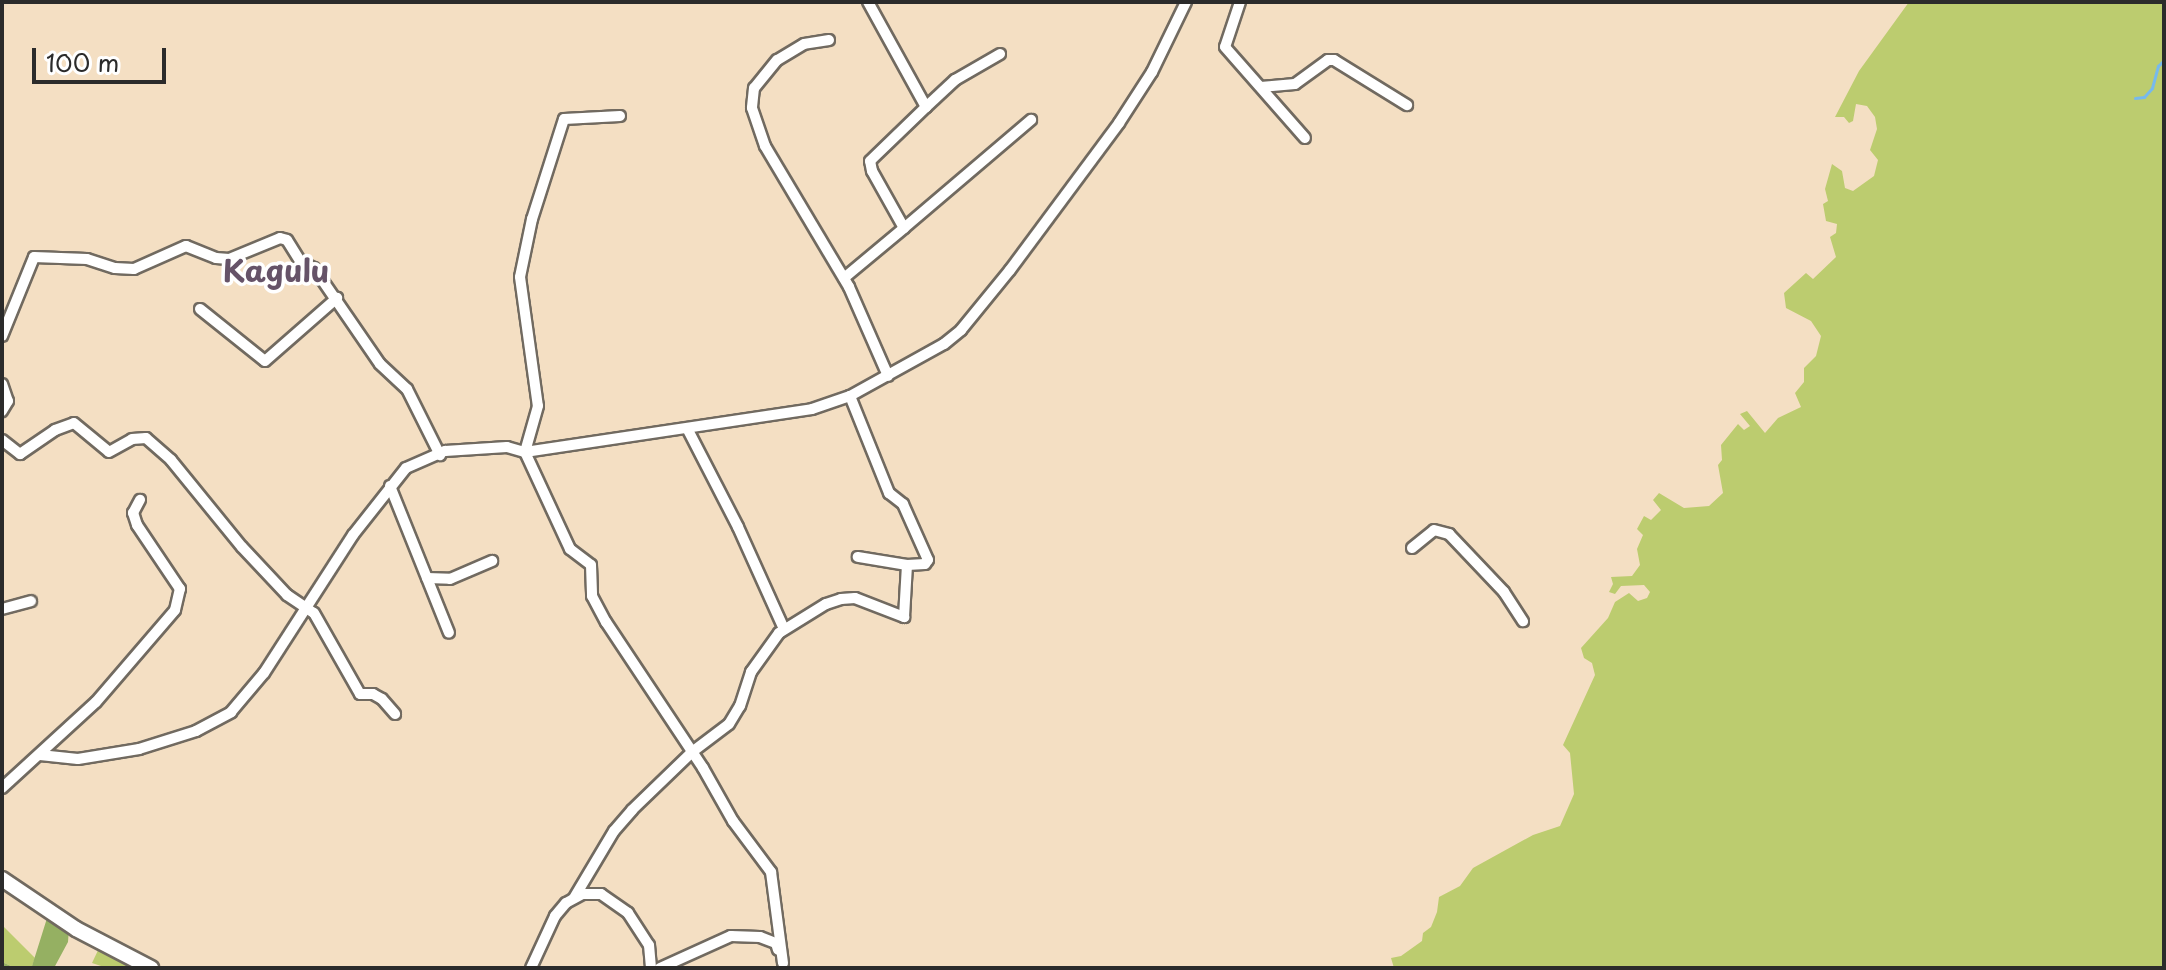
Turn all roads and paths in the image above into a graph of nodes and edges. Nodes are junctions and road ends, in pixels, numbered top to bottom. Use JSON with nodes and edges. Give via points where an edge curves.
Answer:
{"nodes":[{"id":1,"x":868,"y":2,"type":"edge"},
{"id":2,"x":1186,"y":2,"type":"edge"},
{"id":3,"x":1240,"y":2,"type":"edge"},
{"id":4,"x":829,"y":40,"type":"dead end"},
{"id":5,"x":1000,"y":54,"type":"dead end"},
{"id":6,"x":1261,"y":87,"type":"junction"},
{"id":7,"x":1407,"y":105,"type":"dead end"},
{"id":8,"x":926,"y":107,"type":"junction"},
{"id":9,"x":620,"y":116,"type":"dead end"},
{"id":10,"x":1031,"y":120,"type":"dead end"},
{"id":11,"x":1305,"y":138,"type":"dead end"},
{"id":12,"x":904,"y":228,"type":"junction"},
{"id":13,"x":844,"y":278,"type":"junction"},
{"id":14,"x":337,"y":298,"type":"junction"},
{"id":15,"x":15,"y":309,"type":"junction"},
{"id":16,"x":200,"y":309,"type":"dead end"},
{"id":17,"x":2,"y":310,"type":"edge"},
{"id":18,"x":2,"y":336,"type":"edge"},
{"id":19,"x":888,"y":376,"type":"junction"},
{"id":20,"x":2,"y":384,"type":"edge"},
{"id":21,"x":850,"y":396,"type":"junction"},
{"id":22,"x":2,"y":411,"type":"edge"},
{"id":23,"x":688,"y":430,"type":"junction"},
{"id":24,"x":2,"y":440,"type":"edge"},
{"id":25,"x":525,"y":452,"type":"junction"},
{"id":26,"x":440,"y":455,"type":"junction"},
{"id":27,"x":390,"y":486,"type":"junction"},
{"id":28,"x":140,"y":500,"type":"dead end"},
{"id":29,"x":1412,"y":548,"type":"dead end"},
{"id":30,"x":858,"y":557,"type":"dead end"},
{"id":31,"x":492,"y":561,"type":"dead end"},
{"id":32,"x":907,"y":565,"type":"junction"},
{"id":33,"x":427,"y":578,"type":"junction"},
{"id":34,"x":31,"y":601,"type":"dead end"},
{"id":35,"x":2,"y":609,"type":"edge"},
{"id":36,"x":305,"y":609,"type":"junction"},
{"id":37,"x":1523,"y":621,"type":"dead end"},
{"id":38,"x":784,"y":629,"type":"junction"},
{"id":39,"x":449,"y":633,"type":"dead end"},
{"id":40,"x":395,"y":714,"type":"dead end"},
{"id":41,"x":692,"y":752,"type":"junction"},
{"id":42,"x":40,"y":755,"type":"junction"},
{"id":43,"x":2,"y":788,"type":"edge"},
{"id":44,"x":2,"y":879,"type":"edge"},
{"id":45,"x":574,"y":898,"type":"junction"},
{"id":46,"x":151,"y":968,"type":"edge"},
{"id":47,"x":531,"y":968,"type":"edge"},
{"id":48,"x":651,"y":968,"type":"edge"},
{"id":49,"x":660,"y":968,"type":"edge"}],
"edges":[{"from":1,"to":8,"type":"street"},
{"from":2,"to":19,"type":"street","via":[[1145,83],[1001,282],[953,337]]},
{"from":3,"to":6,"type":"street","via":[[1225,47]]},
{"from":4,"to":13,"type":"street","via":[[804,44],[777,60],[754,88],[752,108],[765,146]]},
{"from":5,"to":8,"type":"street","via":[[955,80]]},
{"from":6,"to":7,"type":"street","via":[[1295,84],[1334,60]]},
{"from":6,"to":11,"type":"street"},
{"from":8,"to":12,"type":"street","via":[[870,161]]},
{"from":9,"to":25,"type":"street","via":[[564,119],[532,219],[520,277],[538,406]]},
{"from":10,"to":12,"type":"street"},
{"from":12,"to":13,"type":"street"},
{"from":13,"to":19,"type":"street"},
{"from":14,"to":15,"type":"street","via":[[287,240],[276,237],[229,259],[186,246],[134,269],[87,259],[34,257]]},
{"from":14,"to":16,"type":"street","via":[[265,361]]},
{"from":14,"to":26,"type":"street","via":[[380,364],[407,389]]},
{"from":15,"to":17,"type":"street"},
{"from":15,"to":18,"type":"street"},
{"from":19,"to":21,"type":"street"},
{"from":20,"to":22,"type":"street","via":[[8,401]]},
{"from":21,"to":23,"type":"street","via":[[812,409]]},
{"from":21,"to":32,"type":"street","via":[[889,493],[900,498],[927,554],[925,564]]},
{"from":23,"to":25,"type":"street"},
{"from":23,"to":38,"type":"street"},
{"from":24,"to":36,"type":"street","via":[[20,454],[74,423],[109,452],[132,439],[146,438]]},
{"from":25,"to":26,"type":"street","via":[[469,448]]},
{"from":25,"to":41,"type":"street","via":[[570,549],[591,565],[592,596],[606,622]]},
{"from":26,"to":27,"type":"street","via":[[406,468]]},
{"from":27,"to":33,"type":"street"},
{"from":27,"to":36,"type":"street"},
{"from":28,"to":42,"type":"street","via":[[133,513],[137,525],[180,589],[180,600],[102,696]]},
{"from":29,"to":37,"type":"street","via":[[1434,530],[1449,534],[1504,592]]},
{"from":30,"to":32,"type":"street"},
{"from":31,"to":33,"type":"street","via":[[450,579]]},
{"from":32,"to":38,"type":"street","via":[[904,617],[855,598],[841,599]]},
{"from":33,"to":39,"type":"street"},
{"from":34,"to":35,"type":"street"},
{"from":36,"to":40,"type":"street","via":[[314,613],[360,694],[382,699]]},
{"from":36,"to":42,"type":"street","via":[[264,673],[231,712],[212,724],[139,749],[78,759]]},
{"from":38,"to":41,"type":"street","via":[[751,672],[729,724]]},
{"from":41,"to":45,"type":"street","via":[[614,831]]},
{"from":41,"to":49,"type":"street","via":[[771,872],[783,963],[776,943],[744,935]]},
{"from":42,"to":43,"type":"street"},
{"from":44,"to":46,"type":"main road","via":[[76,929]]},
{"from":45,"to":47,"type":"street","via":[[555,916]]},
{"from":45,"to":48,"type":"street","via":[[601,894],[618,903],[649,945]]}]}
